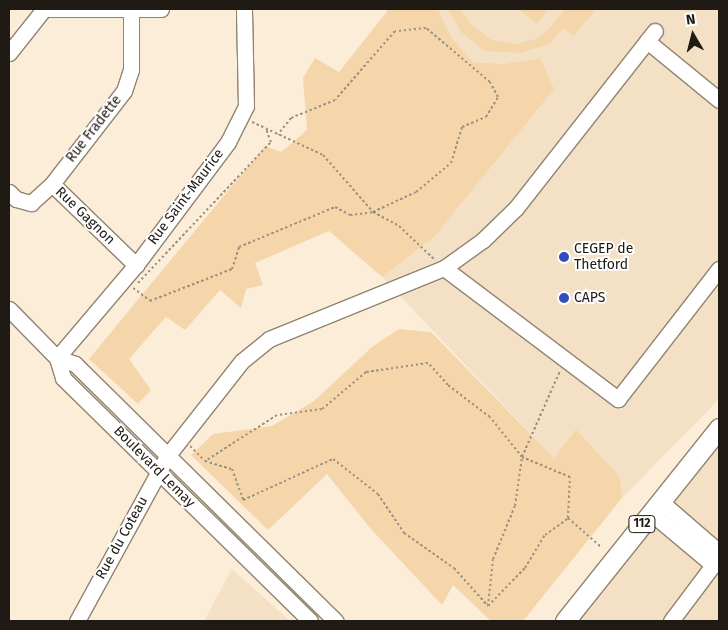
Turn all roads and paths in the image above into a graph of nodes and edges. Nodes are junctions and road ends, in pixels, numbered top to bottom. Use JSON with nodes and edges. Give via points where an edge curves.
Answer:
{"nodes":[{"id":1,"x":44,"y":9,"type":"edge"},
{"id":2,"x":49,"y":9,"type":"edge"},
{"id":3,"x":161,"y":9,"type":"edge"},
{"id":4,"x":244,"y":9,"type":"edge"},
{"id":5,"x":131,"y":10,"type":"junction"},
{"id":6,"x":9,"y":53,"type":"edge"},
{"id":7,"x":719,"y":100,"type":"edge"},
{"id":8,"x":250,"y":121,"type":"dead end"},
{"id":9,"x":266,"y":128,"type":"junction"},
{"id":10,"x":278,"y":134,"type":"junction"},
{"id":11,"x":52,"y":184,"type":"junction"},
{"id":12,"x":9,"y":192,"type":"edge"},
{"id":13,"x":373,"y":212,"type":"junction"},
{"id":14,"x":136,"y":266,"type":"junction"},
{"id":15,"x":444,"y":268,"type":"junction"},
{"id":16,"x":719,"y":269,"type":"edge"},
{"id":17,"x":129,"y":284,"type":"junction"},
{"id":18,"x":127,"y":295,"type":"dead end"},
{"id":19,"x":9,"y":309,"type":"edge"},
{"id":20,"x":57,"y":358,"type":"junction"},
{"id":21,"x":565,"y":359,"type":"junction"},
{"id":22,"x":719,"y":428,"type":"edge"},
{"id":23,"x":182,"y":438,"type":"junction"},
{"id":24,"x":168,"y":455,"type":"junction"},
{"id":25,"x":522,"y":458,"type":"junction"},
{"id":26,"x":205,"y":460,"type":"junction"},
{"id":27,"x":158,"y":472,"type":"junction"},
{"id":28,"x":656,"y":507,"type":"junction"},
{"id":29,"x":568,"y":518,"type":"junction"},
{"id":30,"x":601,"y":547,"type":"dead end"},
{"id":31,"x":271,"y":557,"type":"junction"},
{"id":32,"x":717,"y":561,"type":"edge"},
{"id":33,"x":259,"y":571,"type":"junction"},
{"id":34,"x":9,"y":584,"type":"edge"},
{"id":35,"x":9,"y":594,"type":"edge"},
{"id":36,"x":488,"y":606,"type":"junction"},
{"id":37,"x":77,"y":621,"type":"edge"},
{"id":38,"x":310,"y":621,"type":"edge"},
{"id":39,"x":336,"y":621,"type":"edge"},
{"id":40,"x":565,"y":621,"type":"edge"},
{"id":41,"x":671,"y":621,"type":"edge"}],
"edges":[{"from":1,"to":6,"type":"street"},
{"from":2,"to":5,"type":"street"},
{"from":3,"to":5,"type":"street"},
{"from":4,"to":14,"type":"street","name":"Rue Saint-Maurice","via":[[246,106],[228,142]]},
{"from":5,"to":11,"type":"street","name":"Rue Fradette","via":[[131,70],[124,91]]},
{"from":7,"to":15,"type":"street","name":"Rue du Coteau","via":[[651,36],[516,208],[483,240]]},
{"from":8,"to":9,"type":"path"},
{"from":9,"to":10,"type":"path"},
{"from":9,"to":17,"type":"path","via":[[271,142]]},
{"from":10,"to":13,"type":"path","via":[[323,155]]},
{"from":10,"to":13,"type":"path","via":[[291,118],[335,100],[395,31],[426,28],[490,82],[498,97],[486,117],[462,127],[451,163],[416,192]]},
{"from":11,"to":12,"type":"street","name":"Rue Gagnon","via":[[31,203],[16,199]]},
{"from":11,"to":14,"type":"street","name":"Rue Gagnon"},
{"from":13,"to":15,"type":"path","via":[[400,226]]},
{"from":13,"to":17,"type":"path","via":[[350,215],[335,207],[239,247],[232,269],[150,301]]},
{"from":14,"to":17,"type":"street","name":"Rue Saint-Maurice"},
{"from":15,"to":21,"type":"street"},
{"from":15,"to":23,"type":"street","name":"Rue du Coteau","via":[[269,339],[242,361]]},
{"from":16,"to":21,"type":"street","via":[[618,398]]},
{"from":17,"to":18,"type":"path"},
{"from":17,"to":20,"type":"street","name":"Rue Saint-Maurice"},
{"from":19,"to":20,"type":"street","name":"Boulevard Lemay"},
{"from":20,"to":24,"type":"street","name":"Boulevard Lemay","via":[[74,364]]},
{"from":20,"to":27,"type":"street","name":"Boulevard Lemay","via":[[63,378]]},
{"from":21,"to":25,"type":"path"},
{"from":22,"to":28,"type":"main road","number":"112"},
{"from":23,"to":24,"type":"street","name":"Rue du Coteau"},
{"from":23,"to":26,"type":"path"},
{"from":24,"to":27,"type":"street","name":"Rue du Coteau"},
{"from":24,"to":31,"type":"street","name":"Boulevard Lemay"},
{"from":25,"to":26,"type":"path","via":[[490,417],[448,385],[428,363],[366,372],[322,408],[277,416]]},
{"from":25,"to":29,"type":"path","via":[[570,477]]},
{"from":25,"to":36,"type":"path","via":[[515,506],[493,558]]},
{"from":26,"to":36,"type":"path","via":[[232,469],[243,500],[333,458],[378,494],[404,533],[454,568]]},
{"from":27,"to":33,"type":"street","name":"Boulevard Lemay"},
{"from":27,"to":37,"type":"street","name":"Rue du Coteau"},
{"from":28,"to":32,"type":"street"},
{"from":28,"to":40,"type":"main road","number":"112"},
{"from":29,"to":30,"type":"path"},
{"from":29,"to":36,"type":"path","via":[[545,535],[525,568]]},
{"from":31,"to":33,"type":"street"},
{"from":31,"to":39,"type":"street","name":"Boulevard Lemay"},
{"from":32,"to":41,"type":"street"},
{"from":33,"to":38,"type":"street","name":"Boulevard Lemay"},
{"from":34,"to":35,"type":"path"}]}
